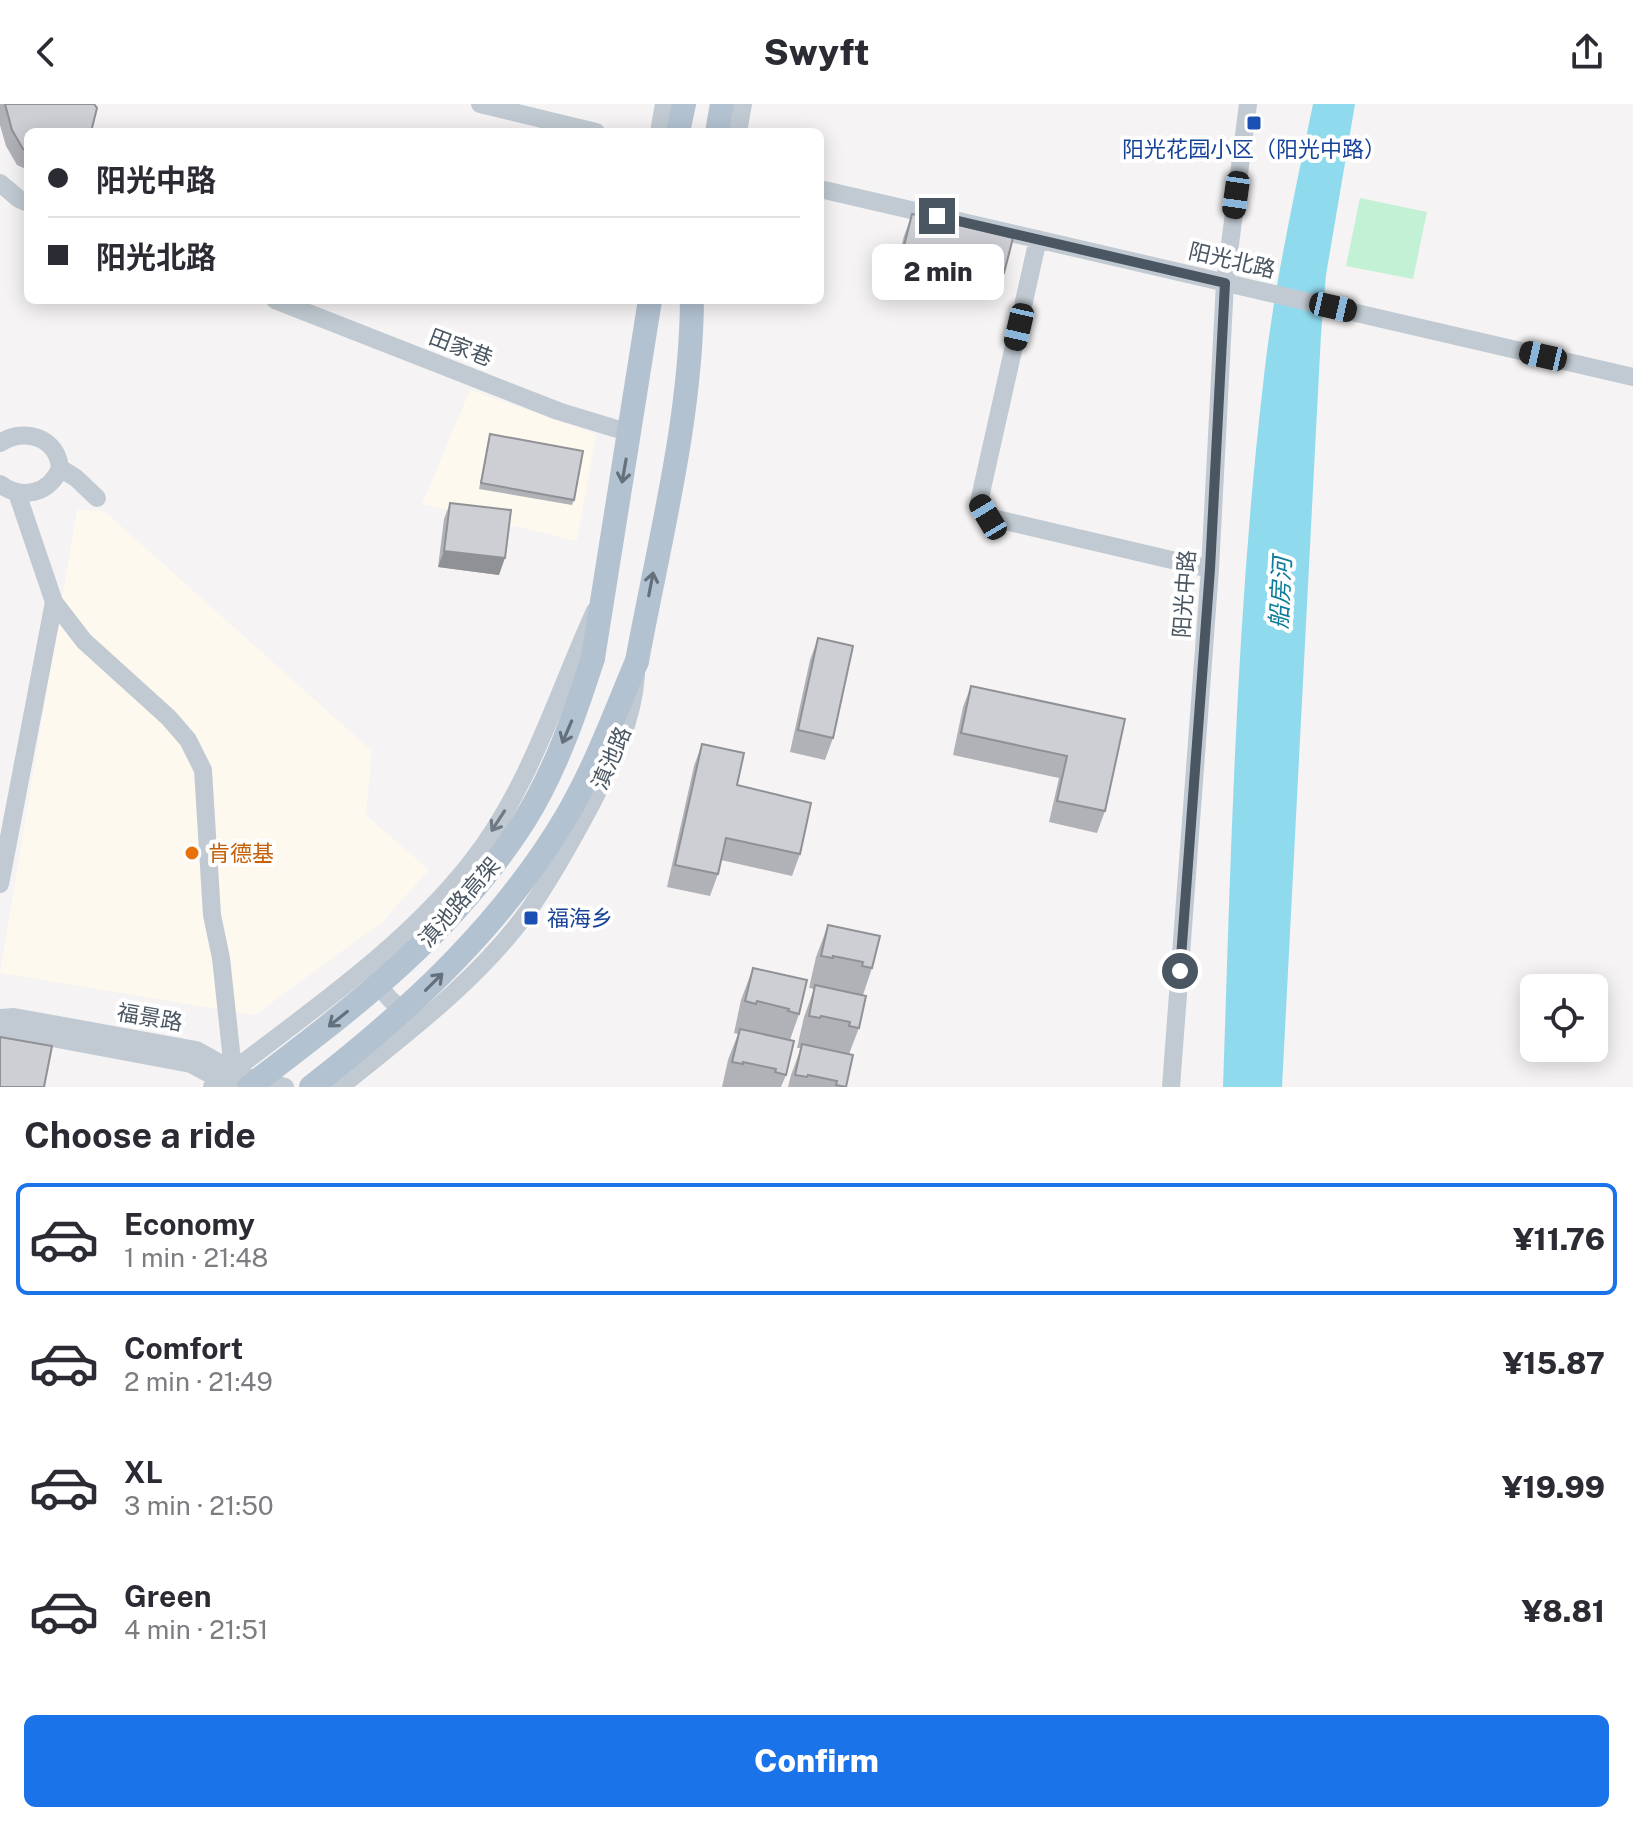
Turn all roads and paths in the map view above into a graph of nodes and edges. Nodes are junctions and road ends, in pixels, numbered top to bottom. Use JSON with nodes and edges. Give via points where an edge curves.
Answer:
{"nodes":[{"id":1,"x":480,"y":104,"type":"edge"},
{"id":2,"x":664,"y":104,"type":"edge"},
{"id":3,"x":684,"y":104,"type":"edge"},
{"id":4,"x":722,"y":104,"type":"edge"},
{"id":5,"x":743,"y":104,"type":"edge"},
{"id":6,"x":1248,"y":104,"type":"edge"},
{"id":7,"x":579,"y":128,"type":"edge"},
{"id":8,"x":660,"y":128,"type":"edge"},
{"id":9,"x":679,"y":128,"type":"edge"},
{"id":10,"x":718,"y":128,"type":"edge"},
{"id":11,"x":739,"y":128,"type":"edge"},
{"id":12,"x":0,"y":183,"type":"edge"},
{"id":13,"x":824,"y":190,"type":"edge"},
{"id":14,"x":24,"y":201,"type":"edge"},
{"id":15,"x":1038,"y":239,"type":"junction"},
{"id":16,"x":1225,"y":283,"type":"junction"},
{"id":17,"x":285,"y":304,"type":"edge"},
{"id":18,"x":640,"y":304,"type":"edge"},
{"id":19,"x":649,"y":304,"type":"edge"},
{"id":20,"x":692,"y":304,"type":"edge"},
{"id":21,"x":700,"y":304,"type":"edge"},
{"id":22,"x":691,"y":335,"type":"junction"},
{"id":23,"x":641,"y":367,"type":"junction"},
{"id":24,"x":1633,"y":377,"type":"edge"},
{"id":25,"x":630,"y":433,"type":"junction"},
{"id":26,"x":0,"y":443,"type":"edge"},
{"id":27,"x":60,"y":468,"type":"junction"},
{"id":28,"x":0,"y":484,"type":"edge"},
{"id":29,"x":17,"y":493,"type":"junction"},
{"id":30,"x":97,"y":498,"type":"dead end"},
{"id":31,"x":1210,"y":569,"type":"junction"},
{"id":32,"x":601,"y":598,"type":"junction"},
{"id":33,"x":54,"y":602,"type":"junction"},
{"id":34,"x":637,"y":661,"type":"junction"},
{"id":35,"x":0,"y":884,"type":"edge"},
{"id":36,"x":381,"y":955,"type":"junction"},
{"id":37,"x":431,"y":1012,"type":"junction"},
{"id":38,"x":0,"y":1018,"type":"edge"},
{"id":39,"x":0,"y":1028,"type":"edge"},
{"id":40,"x":230,"y":1082,"type":"edge"},
{"id":41,"x":285,"y":1087,"type":"edge"},
{"id":42,"x":311,"y":1087,"type":"edge"},
{"id":43,"x":340,"y":1087,"type":"edge"},
{"id":44,"x":1171,"y":1087,"type":"edge"}],
"edges":[{"from":1,"to":7,"type":"street"},
{"from":2,"to":8,"type":"street"},
{"from":3,"to":9,"type":"main road"},
{"from":4,"to":10,"type":"main road"},
{"from":5,"to":11,"type":"street"},
{"from":6,"to":16,"type":"street","name":"阳光中路"},
{"from":12,"to":14,"type":"street"},
{"from":13,"to":15,"type":"street","name":"阳光北路"},
{"from":15,"to":16,"type":"street","name":"阳光北路"},
{"from":15,"to":31,"type":"street","via":[[979,502],[988,517]]},
{"from":16,"to":24,"type":"street","name":"阳光北路"},
{"from":16,"to":31,"type":"street","name":"阳光中路"},
{"from":17,"to":25,"type":"street","name":"田家巷","via":[[558,411]]},
{"from":18,"to":23,"type":"street"},
{"from":19,"to":23,"type":"main road"},
{"from":20,"to":22,"type":"main road","name":"滇池路"},
{"from":21,"to":22,"type":"street","name":"滇池路"},
{"from":34,"to":22,"type":"main road","name":"滇池路","one_way":true,"via":[[677,448]]},
{"from":23,"to":25,"type":"main road"},
{"from":25,"to":32,"type":"main road","one_way":true},
{"from":26,"to":27,"type":"street","via":[[18,435],[42,439],[55,451]]},
{"from":27,"to":29,"type":"street","via":[[43,489]]},
{"from":27,"to":30,"type":"street"},
{"from":28,"to":29,"type":"street"},
{"from":29,"to":33,"type":"street"},
{"from":31,"to":44,"type":"street","name":"阳光中路"},
{"from":32,"to":36,"type":"street","one_way":true,"via":[[509,803],[473,860]]},
{"from":32,"to":40,"type":"main road","name":"滇池路高架","one_way":true,"bridge":true,"via":[[593,658],[575,714],[525,819],[461,905],[377,987]]},
{"from":33,"to":35,"type":"street"},
{"from":33,"to":40,"type":"street","via":[[84,641],[169,718],[203,770]]},
{"from":34,"to":37,"type":"street","name":"滇池路","via":[[634,700],[616,753],[568,848],[526,913]]},
{"from":42,"to":34,"type":"main road","name":"滇池路高架","one_way":true,"bridge":true,"via":[[411,1005],[521,886],[567,816]]},
{"from":36,"to":37,"type":"street","via":[[379,980],[387,996],[406,1011]]},
{"from":36,"to":40,"type":"street"},
{"from":37,"to":43,"type":"street","name":"滇池路"},
{"from":38,"to":40,"type":"street","name":"福景路","via":[[196,1050]]},
{"from":39,"to":40,"type":"street","name":"福景路","via":[[191,1064]]},
{"from":40,"to":41,"type":"street","name":"福景路"}]}
